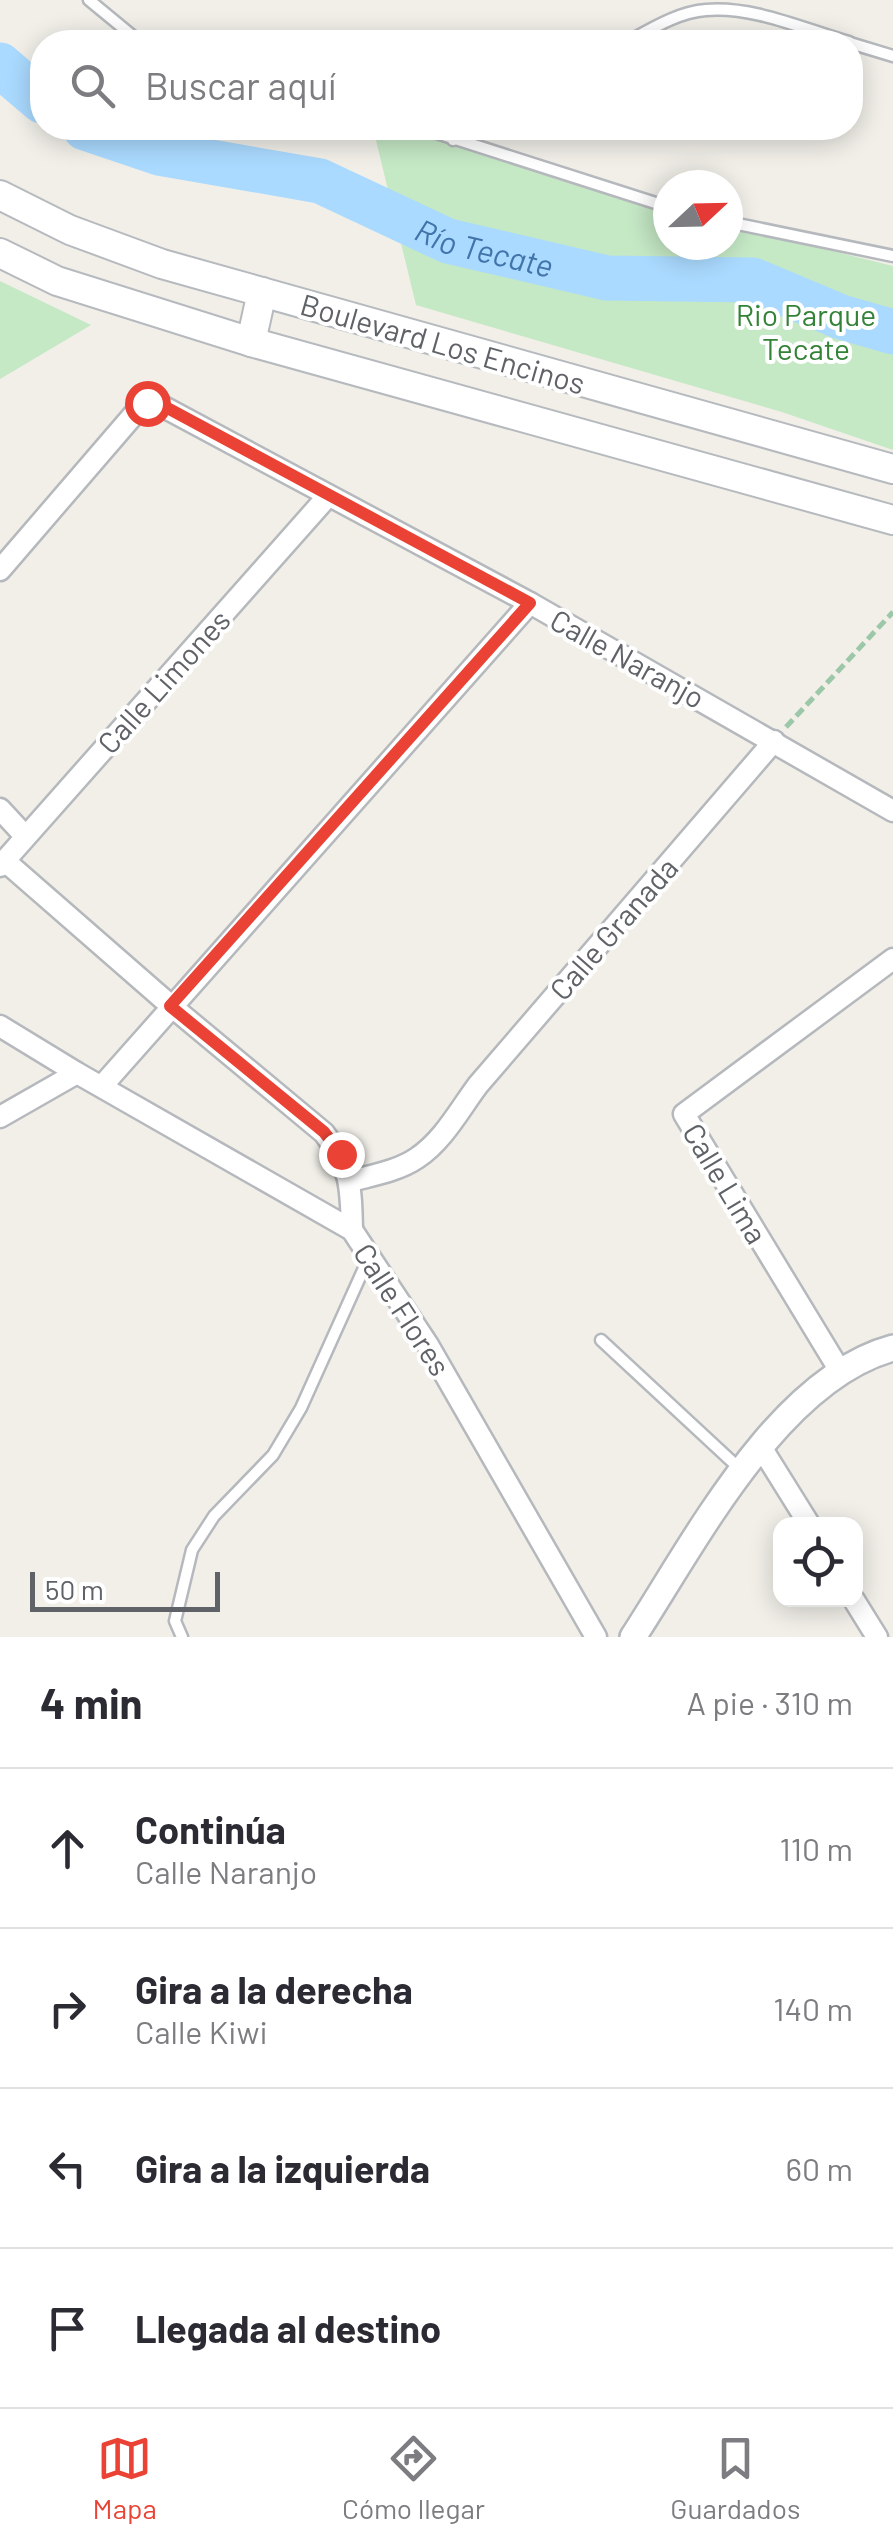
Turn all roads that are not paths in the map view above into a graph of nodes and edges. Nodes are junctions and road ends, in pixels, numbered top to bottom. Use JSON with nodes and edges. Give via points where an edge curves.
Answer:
{"nodes":[{"id":1,"x":90,"y":0,"type":"edge"},
{"id":2,"x":126,"y":30,"type":"edge"},
{"id":3,"x":649,"y":30,"type":"edge"},
{"id":4,"x":808,"y":30,"type":"edge"},
{"id":5,"x":863,"y":47,"type":"edge"},
{"id":6,"x":893,"y":56,"type":"edge"},
{"id":7,"x":453,"y":140,"type":"edge"},
{"id":8,"x":0,"y":196,"type":"edge"},
{"id":9,"x":653,"y":202,"type":"edge"},
{"id":10,"x":743,"y":225,"type":"edge"},
{"id":11,"x":0,"y":254,"type":"edge"},
{"id":12,"x":893,"y":256,"type":"edge"},
{"id":13,"x":262,"y":292,"type":"junction"},
{"id":14,"x":252,"y":342,"type":"junction"},
{"id":15,"x":893,"y":468,"type":"edge"},
{"id":16,"x":328,"y":496,"type":"junction"},
{"id":17,"x":893,"y":520,"type":"edge"},
{"id":18,"x":0,"y":570,"type":"edge"},
{"id":19,"x":530,"y":603,"type":"junction"},
{"id":20,"x":774,"y":740,"type":"junction"},
{"id":21,"x":0,"y":809,"type":"edge"},
{"id":22,"x":893,"y":812,"type":"edge"},
{"id":23,"x":26,"y":836,"type":"junction"},
{"id":24,"x":2,"y":864,"type":"edge"},
{"id":25,"x":893,"y":959,"type":"edge"},
{"id":26,"x":170,"y":1006,"type":"junction"},
{"id":27,"x":0,"y":1026,"type":"edge"},
{"id":28,"x":77,"y":1073,"type":"junction"},
{"id":29,"x":102,"y":1086,"type":"junction"},
{"id":30,"x":0,"y":1117,"type":"edge"},
{"id":31,"x":351,"y":1181,"type":"junction"},
{"id":32,"x":352,"y":1230,"type":"junction"},
{"id":33,"x":370,"y":1256,"type":"junction"},
{"id":34,"x":601,"y":1340,"type":"dead end"},
{"id":35,"x":893,"y":1348,"type":"edge"},
{"id":36,"x":840,"y":1371,"type":"junction"},
{"id":37,"x":762,"y":1448,"type":"junction"},
{"id":38,"x":742,"y":1471,"type":"junction"},
{"id":39,"x":804,"y":1517,"type":"edge"},
{"id":40,"x":858,"y":1607,"type":"edge"},
{"id":41,"x":182,"y":1637,"type":"edge"},
{"id":42,"x":596,"y":1637,"type":"edge"},
{"id":43,"x":632,"y":1637,"type":"edge"},
{"id":44,"x":877,"y":1637,"type":"edge"}],
"edges":[{"from":1,"to":2,"type":"lane"},
{"from":3,"to":4,"type":"lane","via":[[702,10],[744,10]]},
{"from":5,"to":6,"type":"lane"},
{"from":7,"to":9,"type":"lane"},
{"from":8,"to":13,"type":"main road","name":"Boulevard Los Encinos","via":[[162,264]]},
{"from":10,"to":12,"type":"lane"},
{"from":11,"to":14,"type":"main road","name":"Boulevard Los Encinos","via":[[58,280]]},
{"from":13,"to":14,"type":"main road"},
{"from":13,"to":15,"type":"main road","name":"Boulevard Los Encinos"},
{"from":14,"to":17,"type":"main road","name":"Boulevard Los Encinos"},
{"from":16,"to":18,"type":"street","name":"Calle Naranjo","via":[[160,404],[147,403]]},
{"from":16,"to":19,"type":"street","name":"Calle Naranjo"},
{"from":16,"to":23,"type":"street","name":"Calle Limones"},
{"from":19,"to":20,"type":"street","name":"Calle Naranjo"},
{"from":19,"to":26,"type":"street"},
{"from":20,"to":22,"type":"street","name":"Calle Naranjo"},
{"from":20,"to":31,"type":"street","name":"Calle Granada","via":[[435,1142],[395,1169]]},
{"from":21,"to":23,"type":"street"},
{"from":23,"to":24,"type":"street","name":"Calle Limones"},
{"from":24,"to":26,"type":"street"},
{"from":25,"to":36,"type":"street","name":"Calle Lima","via":[[684,1114]]},
{"from":26,"to":29,"type":"street"},
{"from":26,"to":31,"type":"street","via":[[324,1132]]},
{"from":27,"to":28,"type":"street","name":"Calle Flores"},
{"from":28,"to":29,"type":"street","name":"Calle Flores"},
{"from":28,"to":30,"type":"street"},
{"from":29,"to":32,"type":"street","name":"Calle Flores"},
{"from":31,"to":32,"type":"street"},
{"from":32,"to":33,"type":"street","name":"Calle Flores"},
{"from":33,"to":41,"type":"lane","via":[[273,1455],[214,1516],[192,1550],[175,1621]]},
{"from":33,"to":42,"type":"street","name":"Calle Flores"},
{"from":34,"to":38,"type":"lane"},
{"from":35,"to":36,"type":"street"},
{"from":36,"to":37,"type":"street","via":[[809,1393]]},
{"from":37,"to":38,"type":"street"},
{"from":37,"to":39,"type":"street"},
{"from":38,"to":43,"type":"street"},
{"from":40,"to":44,"type":"street"}]}
